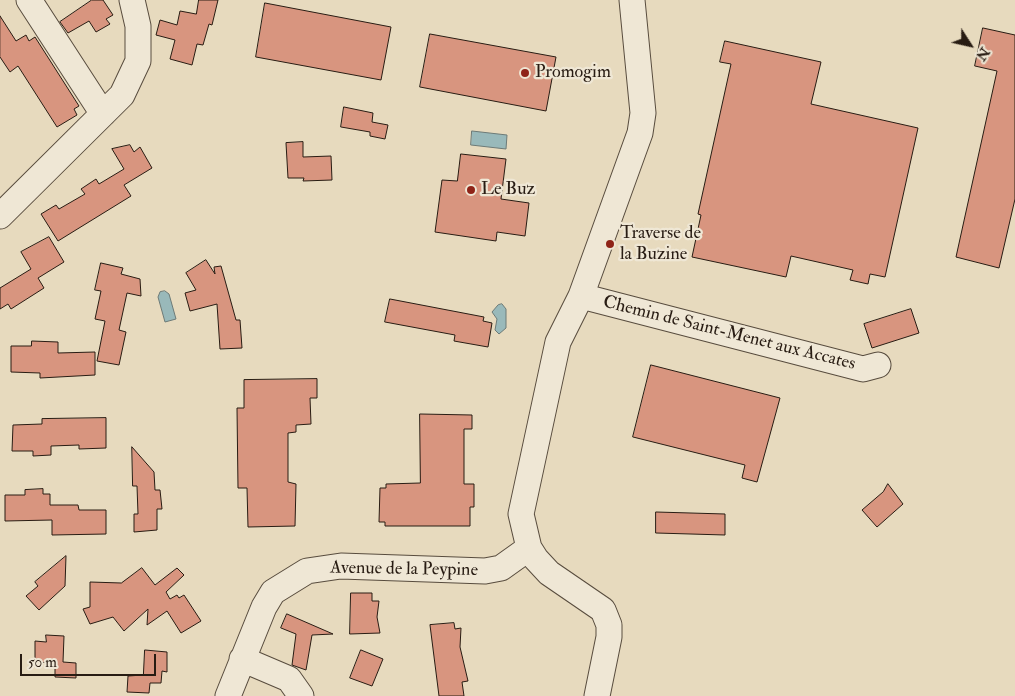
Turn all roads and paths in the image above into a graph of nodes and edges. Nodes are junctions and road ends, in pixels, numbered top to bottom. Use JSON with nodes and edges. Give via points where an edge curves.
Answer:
{"nodes":[{"id":1,"x":29,"y":0,"type":"edge"},
{"id":2,"x":132,"y":0,"type":"edge"},
{"id":3,"x":632,"y":0,"type":"edge"},
{"id":4,"x":103,"y":114,"type":"junction"},
{"id":5,"x":0,"y":216,"type":"edge"},
{"id":6,"x":580,"y":296,"type":"junction"},
{"id":7,"x":878,"y":365,"type":"dead end"},
{"id":8,"x":529,"y":548,"type":"junction"},
{"id":9,"x":242,"y":659,"type":"junction"},
{"id":10,"x":228,"y":696,"type":"edge"},
{"id":11,"x":301,"y":696,"type":"edge"},
{"id":12,"x":597,"y":696,"type":"edge"}],
"edges":[{"from":1,"to":4,"type":"street"},
{"from":2,"to":4,"type":"street","via":[[138,26],[138,61],[122,95]]},
{"from":3,"to":6,"type":"street","via":[[644,114],[640,133]]},
{"from":4,"to":5,"type":"street"},
{"from":6,"to":7,"type":"street","name":"Chemin de Saint-Menet aux Accates","via":[[863,369]]},
{"from":6,"to":8,"type":"street","via":[[558,342],[521,514]]},
{"from":8,"to":9,"type":"street","name":"Avenue de la Peypine","via":[[500,568],[485,571],[341,566],[307,571],[273,592]]},
{"from":8,"to":12,"type":"street","via":[[549,573],[603,610],[609,625],[609,637]]},
{"from":9,"to":10,"type":"street","name":"Avenue de la Peypine"},
{"from":9,"to":11,"type":"street","via":[[289,679]]}]}
